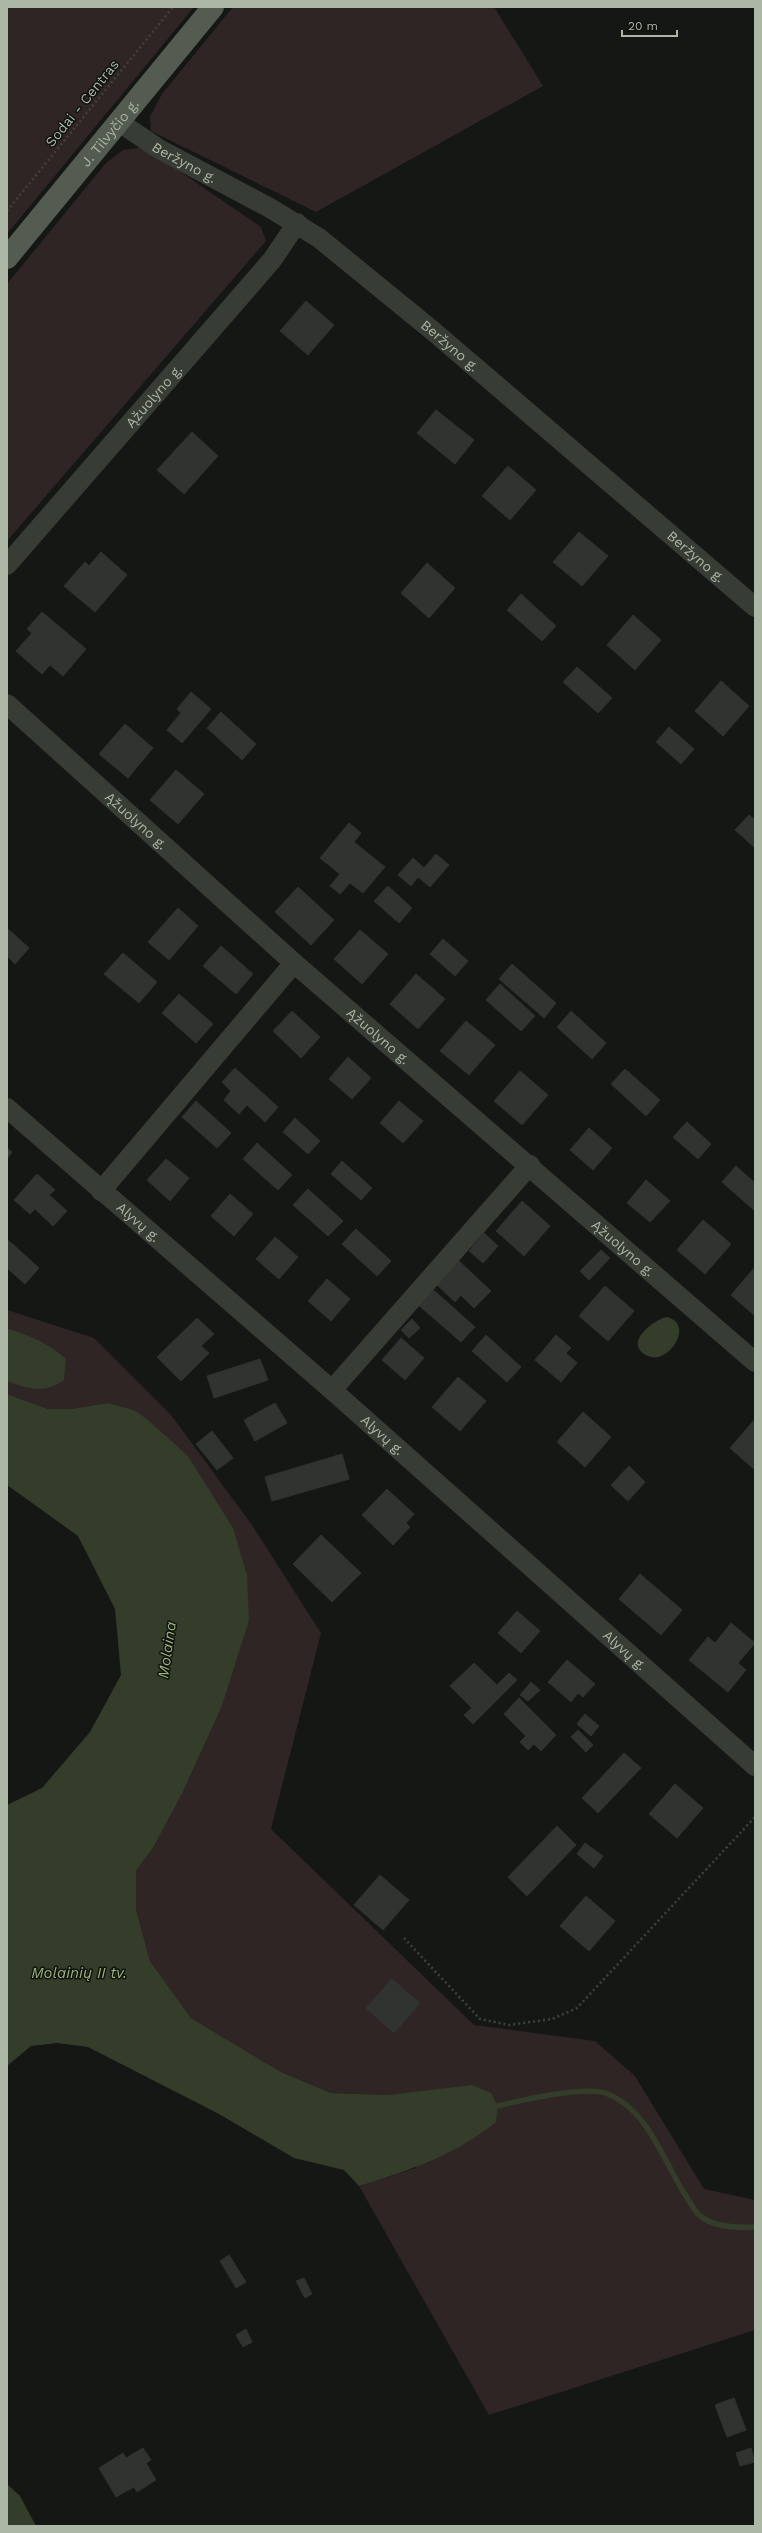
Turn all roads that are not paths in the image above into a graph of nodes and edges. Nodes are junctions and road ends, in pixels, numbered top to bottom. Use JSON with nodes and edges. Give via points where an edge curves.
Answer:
{"nodes":[{"id":1,"x":213,"y":7,"type":"edge"},
{"id":2,"x":119,"y":122,"type":"junction"},
{"id":3,"x":297,"y":223,"type":"junction"},
{"id":4,"x":7,"y":258,"type":"edge"},
{"id":5,"x":7,"y":565,"type":"edge"},
{"id":6,"x":755,"y":607,"type":"edge"},
{"id":7,"x":7,"y":704,"type":"edge"},
{"id":8,"x":294,"y":962,"type":"junction"},
{"id":9,"x":7,"y":1108,"type":"edge"},
{"id":10,"x":530,"y":1164,"type":"junction"},
{"id":11,"x":101,"y":1191,"type":"junction"},
{"id":12,"x":755,"y":1362,"type":"edge"},
{"id":13,"x":332,"y":1390,"type":"junction"},
{"id":14,"x":755,"y":1766,"type":"edge"}],
"edges":[{"from":1,"to":2,"type":"main road","name":"J. Tilvyčio g."},
{"from":2,"to":3,"type":"street","name":"Beržyno g.","via":[[159,149]]},
{"from":2,"to":4,"type":"main road","name":"J. Tilvyčio g."},
{"from":3,"to":5,"type":"street","name":"Ąžuolyno g.","via":[[272,260]]},
{"from":3,"to":6,"type":"street","name":"Beržyno g.","via":[[433,331]]},
{"from":7,"to":8,"type":"street","name":"Ąžuolyno g."},
{"from":8,"to":10,"type":"street","name":"Ąžuolyno g."},
{"from":8,"to":11,"type":"street"},
{"from":9,"to":11,"type":"street","name":"Alyvų g."},
{"from":10,"to":12,"type":"street","name":"Ąžuolyno g."},
{"from":10,"to":13,"type":"street"},
{"from":11,"to":13,"type":"street","name":"Alyvų g."},
{"from":13,"to":14,"type":"street","name":"Alyvų g."}]}
